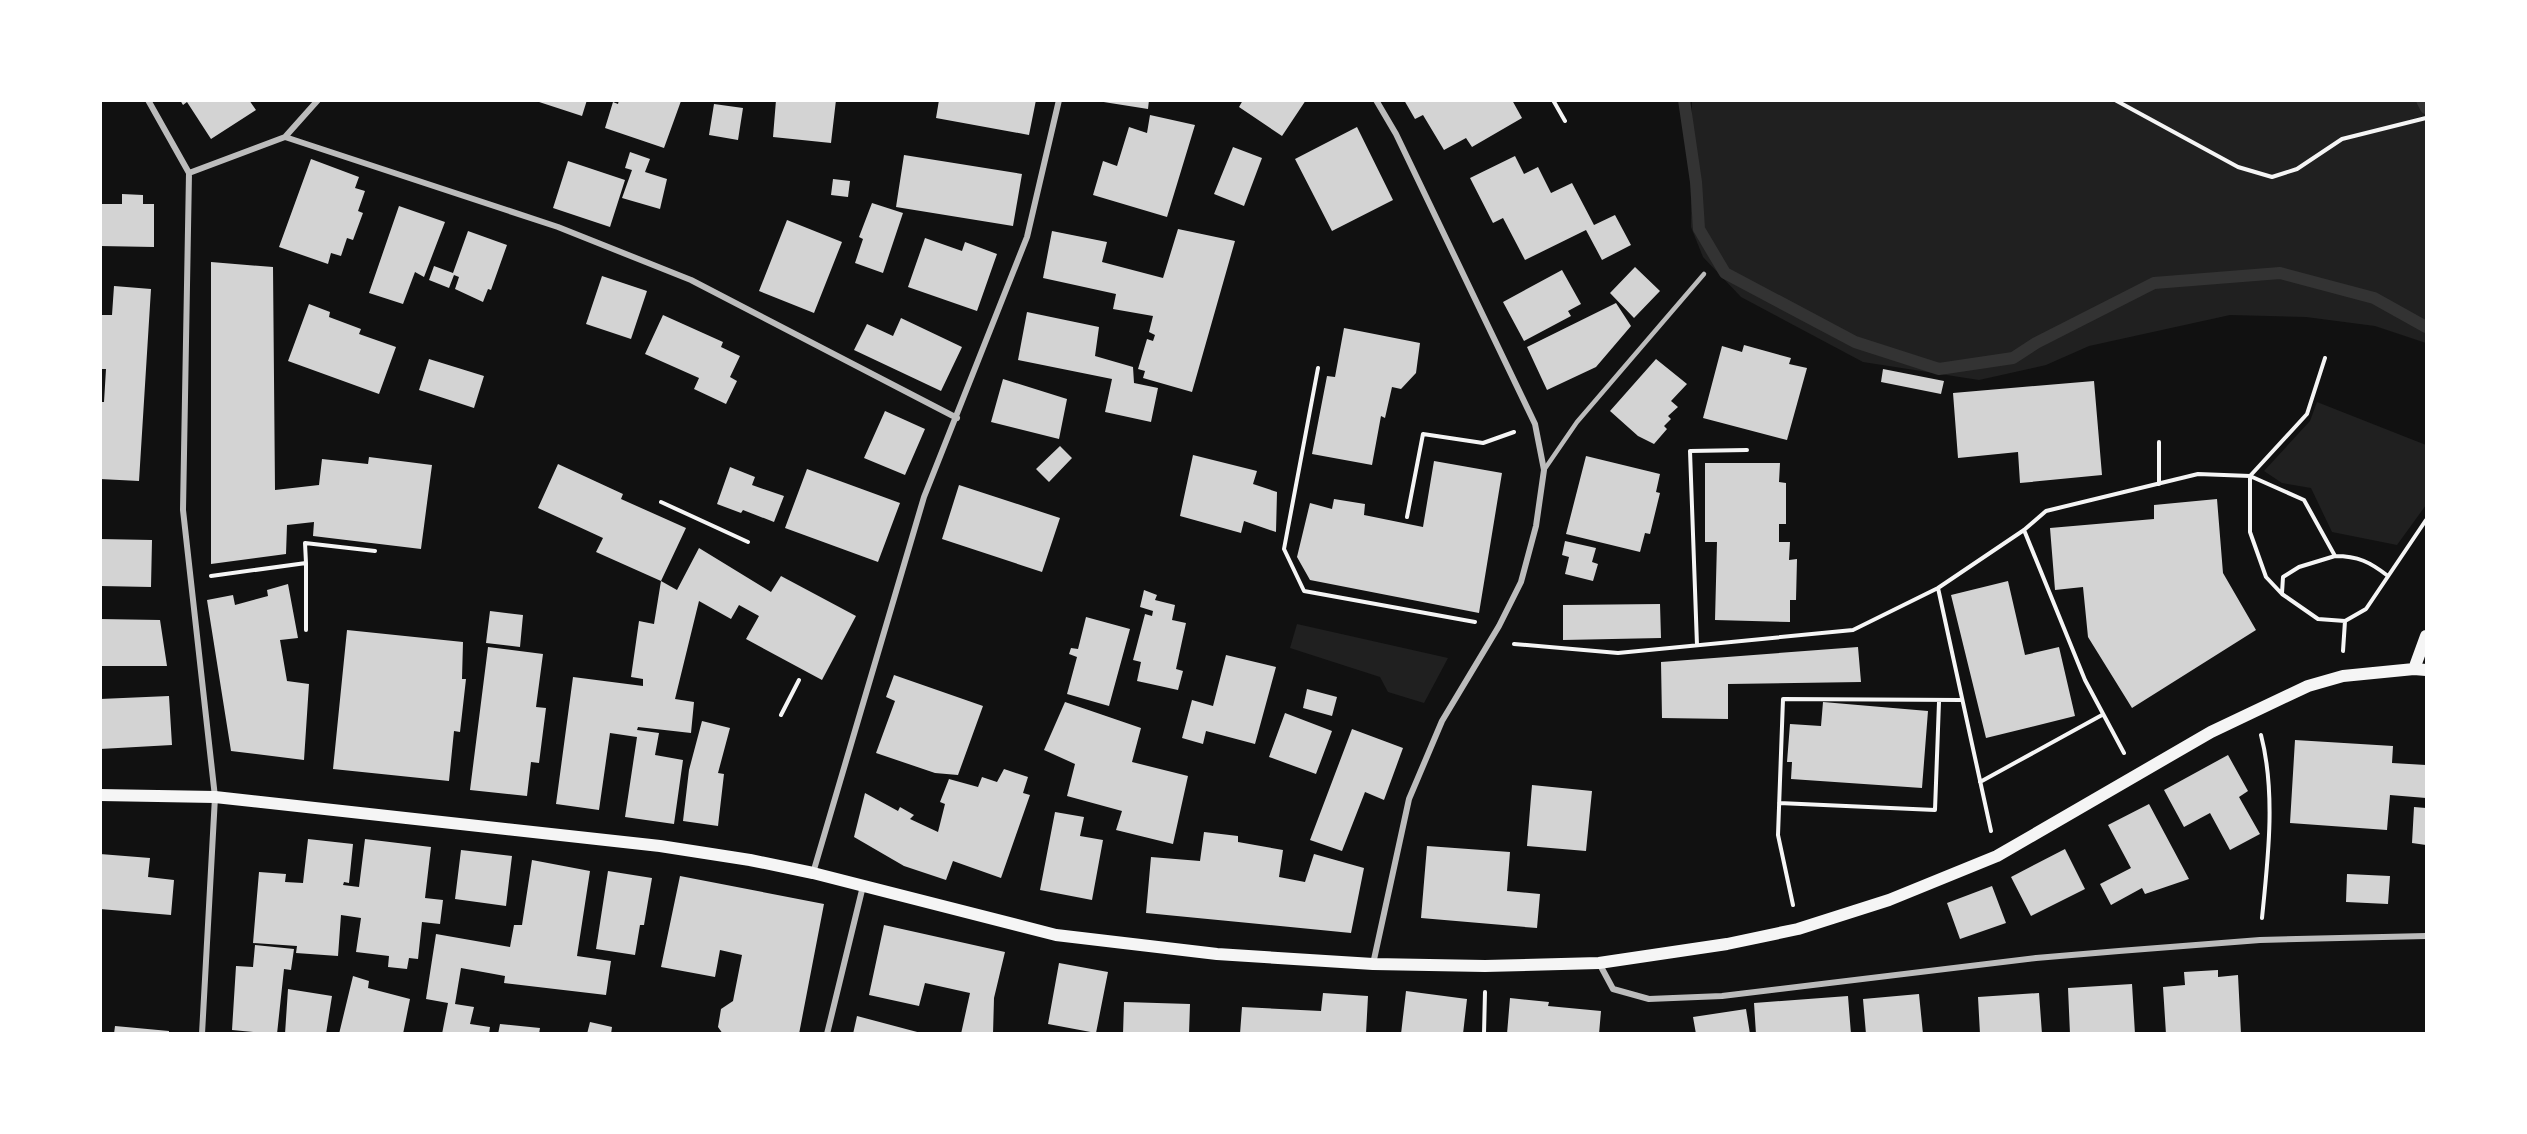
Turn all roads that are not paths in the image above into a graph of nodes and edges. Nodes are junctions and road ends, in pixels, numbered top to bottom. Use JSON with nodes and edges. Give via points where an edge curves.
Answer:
{"nodes":[{"id":1,"x":148,"y":100,"type":"edge"},
{"id":2,"x":318,"y":100,"type":"edge"},
{"id":3,"x":1059,"y":100,"type":"edge"},
{"id":4,"x":1376,"y":100,"type":"edge"},
{"id":5,"x":285,"y":138,"type":"junction"},
{"id":6,"x":189,"y":173,"type":"junction"},
{"id":7,"x":1704,"y":273,"type":"dead end"},
{"id":8,"x":957,"y":418,"type":"junction"},
{"id":9,"x":1544,"y":470,"type":"junction"},
{"id":10,"x":2427,"y":636,"type":"edge"},
{"id":11,"x":2420,"y":670,"type":"edge"},
{"id":12,"x":100,"y":795,"type":"edge"},
{"id":13,"x":215,"y":796,"type":"junction"},
{"id":14,"x":813,"y":873,"type":"junction"},
{"id":15,"x":863,"y":885,"type":"junction"},
{"id":16,"x":2427,"y":936,"type":"edge"},
{"id":17,"x":1599,"y":963,"type":"junction"},
{"id":18,"x":1373,"y":964,"type":"junction"},
{"id":19,"x":202,"y":1034,"type":"edge"},
{"id":20,"x":827,"y":1034,"type":"edge"}],
"edges":[{"from":1,"to":6,"type":"street"},
{"from":2,"to":5,"type":"street"},
{"from":3,"to":8,"type":"street","via":[[1027,237]]},
{"from":4,"to":9,"type":"street","via":[[1535,424]]},
{"from":5,"to":6,"type":"street"},
{"from":5,"to":8,"type":"street","via":[[558,227],[691,280]]},
{"from":6,"to":13,"type":"street","via":[[183,510]]},
{"from":7,"to":9,"type":"lane","via":[[1577,422]]},
{"from":8,"to":14,"type":"street","via":[[924,497]]},
{"from":9,"to":18,"type":"street","via":[[1536,526],[1521,582],[1442,721],[1409,799]]},
{"from":10,"to":11,"type":"main road"},
{"from":11,"to":17,"type":"main road","via":[[2343,676],[2308,686],[2211,732],[1997,856],[1889,900],[1798,929]]},
{"from":12,"to":13,"type":"main road"},
{"from":13,"to":14,"type":"main road","via":[[660,846]]},
{"from":13,"to":19,"type":"street"},
{"from":14,"to":15,"type":"main road"},
{"from":15,"to":18,"type":"main road","via":[[1056,935],[1218,954]]},
{"from":15,"to":20,"type":"street"},
{"from":16,"to":17,"type":"street","via":[[2260,940],[2036,958],[1722,996],[1649,999],[1613,989]]},
{"from":17,"to":18,"type":"main road"}]}
